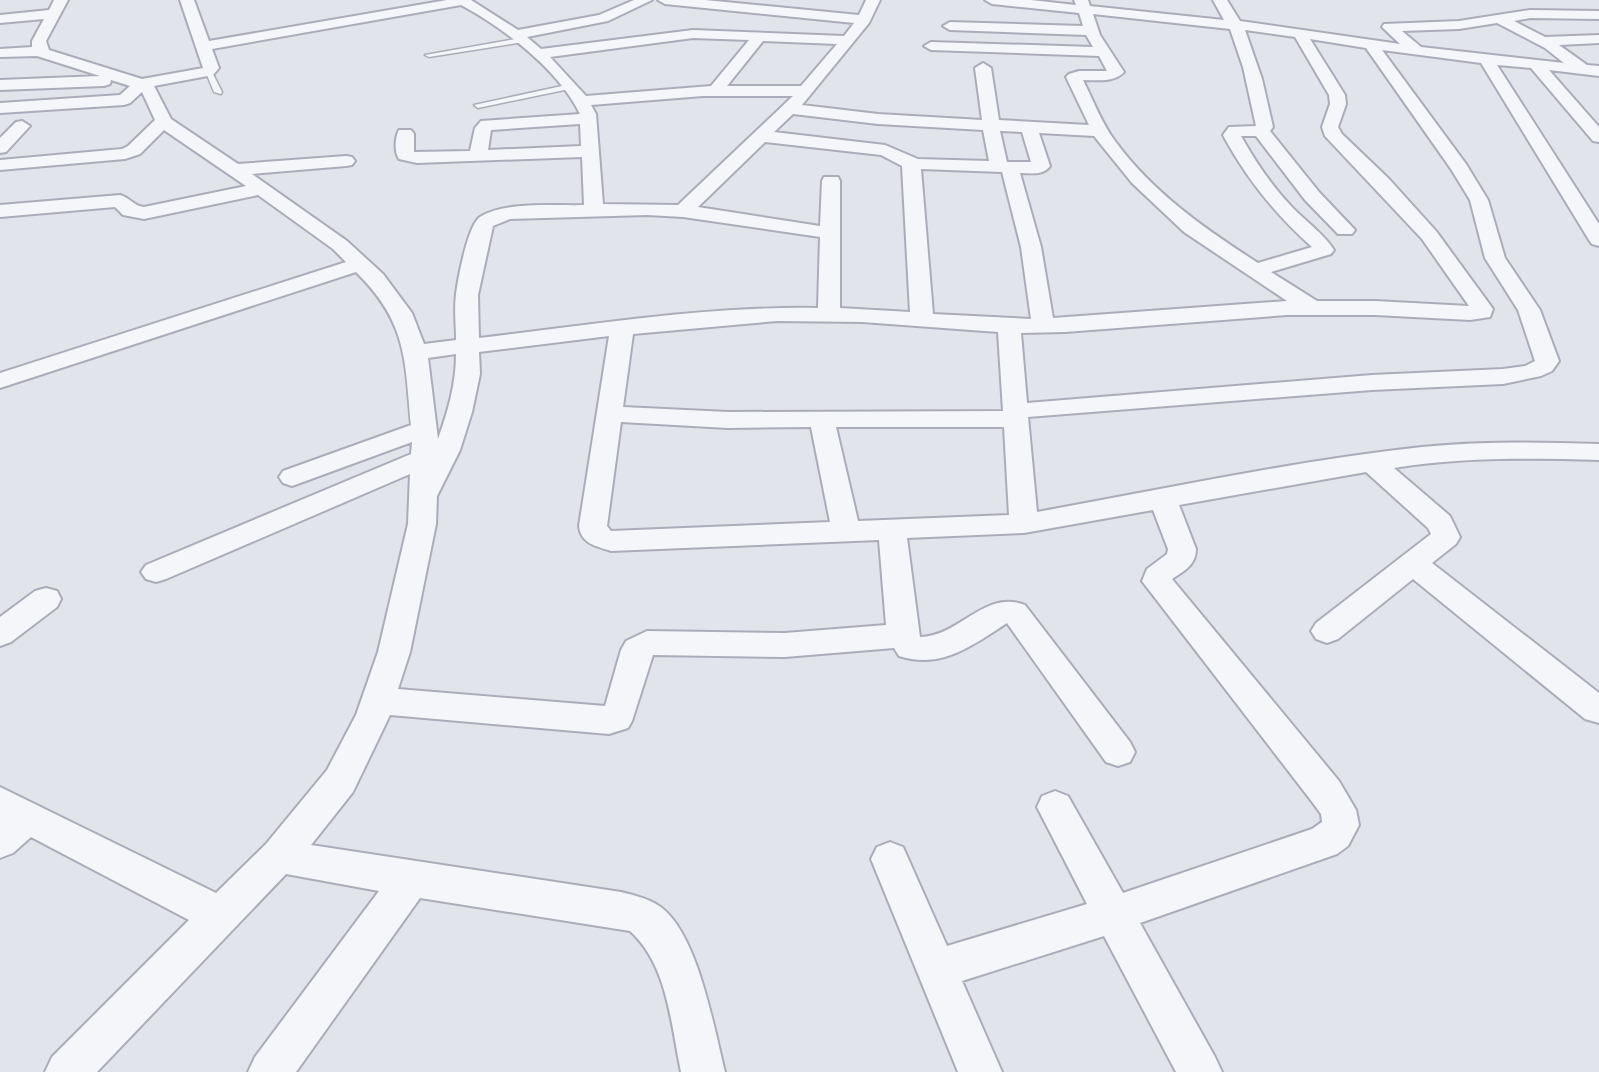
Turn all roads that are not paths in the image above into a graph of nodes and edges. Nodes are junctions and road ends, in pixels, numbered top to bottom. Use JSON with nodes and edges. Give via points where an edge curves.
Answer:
{"nodes":[{"id":1,"x":187,"y":0,"type":"edge"},
{"id":2,"x":645,"y":0,"type":"edge"},
{"id":3,"x":665,"y":0,"type":"edge"},
{"id":4,"x":873,"y":0,"type":"edge"},
{"id":5,"x":992,"y":0,"type":"edge"},
{"id":6,"x":1220,"y":0,"type":"edge"},
{"id":7,"x":462,"y":1,"type":"edge"},
{"id":8,"x":1025,"y":3,"type":"junction"},
{"id":9,"x":64,"y":4,"type":"edge"},
{"id":10,"x":1081,"y":4,"type":"edge"},
{"id":11,"x":1599,"y":15,"type":"edge"},
{"id":12,"x":1498,"y":18,"type":"junction"},
{"id":13,"x":0,"y":19,"type":"edge"},
{"id":14,"x":864,"y":20,"type":"junction"},
{"id":15,"x":1235,"y":25,"type":"junction"},
{"id":16,"x":950,"y":26,"type":"dead end"},
{"id":17,"x":1027,"y":30,"type":"junction"},
{"id":18,"x":1091,"y":31,"type":"junction"},
{"id":19,"x":1300,"y":34,"type":"junction"},
{"id":20,"x":760,"y":36,"type":"junction"},
{"id":21,"x":518,"y":38,"type":"junction"},
{"id":22,"x":1599,"y":39,"type":"edge"},
{"id":23,"x":847,"y":40,"type":"junction"},
{"id":24,"x":1542,"y":41,"type":"junction"},
{"id":25,"x":1371,"y":45,"type":"junction"},
{"id":26,"x":204,"y":46,"type":"junction"},
{"id":27,"x":932,"y":46,"type":"dead end"},
{"id":28,"x":42,"y":51,"type":"junction"},
{"id":29,"x":1103,"y":52,"type":"junction"},
{"id":30,"x":1418,"y":52,"type":"junction"},
{"id":31,"x":0,"y":53,"type":"edge"},
{"id":32,"x":537,"y":54,"type":"junction"},
{"id":33,"x":429,"y":55,"type":"dead end"},
{"id":34,"x":1486,"y":59,"type":"junction"},
{"id":35,"x":1535,"y":64,"type":"junction"},
{"id":36,"x":983,"y":69,"type":"dead end"},
{"id":37,"x":1583,"y":69,"type":"junction"},
{"id":38,"x":1599,"y":71,"type":"edge"},
{"id":39,"x":208,"y":72,"type":"junction"},
{"id":40,"x":137,"y":82,"type":"junction"},
{"id":41,"x":8,"y":85,"type":"edge"},
{"id":42,"x":571,"y":86,"type":"junction"},
{"id":43,"x":716,"y":90,"type":"junction"},
{"id":44,"x":806,"y":91,"type":"junction"},
{"id":45,"x":218,"y":92,"type":"dead end"},
{"id":46,"x":0,"y":97,"type":"edge"},
{"id":47,"x":583,"y":101,"type":"junction"},
{"id":48,"x":478,"y":105,"type":"dead end"},
{"id":49,"x":0,"y":108,"type":"edge"},
{"id":50,"x":789,"y":109,"type":"junction"},
{"id":51,"x":588,"y":119,"type":"junction"},
{"id":52,"x":164,"y":121,"type":"junction"},
{"id":53,"x":22,"y":126,"type":"dead end"},
{"id":54,"x":990,"y":126,"type":"junction"},
{"id":55,"x":1029,"y":128,"type":"junction"},
{"id":56,"x":1261,"y":130,"type":"junction"},
{"id":57,"x":1100,"y":131,"type":"junction"},
{"id":58,"x":405,"y":134,"type":"dead end"},
{"id":59,"x":761,"y":136,"type":"junction"},
{"id":60,"x":1599,"y":137,"type":"edge"},
{"id":61,"x":0,"y":148,"type":"edge"},
{"id":62,"x":590,"y":151,"type":"junction"},
{"id":63,"x":478,"y":156,"type":"junction"},
{"id":64,"x":346,"y":161,"type":"dead end"},
{"id":65,"x":911,"y":163,"type":"junction"},
{"id":66,"x":0,"y":165,"type":"edge"},
{"id":67,"x":1005,"y":167,"type":"junction"},
{"id":68,"x":233,"y":170,"type":"junction"},
{"id":69,"x":831,"y":181,"type":"dead end"},
{"id":70,"x":259,"y":189,"type":"junction"},
{"id":71,"x":594,"y":209,"type":"junction"},
{"id":72,"x":7,"y":211,"type":"edge"},
{"id":73,"x":683,"y":211,"type":"junction"},
{"id":74,"x":0,"y":230,"type":"edge"},
{"id":75,"x":1345,"y":230,"type":"dead end"},
{"id":76,"x":830,"y":233,"type":"junction"},
{"id":77,"x":1599,"y":240,"type":"edge"},
{"id":78,"x":360,"y":264,"type":"junction"},
{"id":79,"x":1255,"y":270,"type":"junction"},
{"id":80,"x":1312,"y":308,"type":"junction"},
{"id":81,"x":829,"y":314,"type":"junction"},
{"id":82,"x":922,"y":320,"type":"junction"},
{"id":83,"x":1043,"y":325,"type":"junction"},
{"id":84,"x":1009,"y":326,"type":"junction"},
{"id":85,"x":622,"y":328,"type":"junction"},
{"id":86,"x":467,"y":346,"type":"junction"},
{"id":87,"x":416,"y":352,"type":"junction"},
{"id":88,"x":0,"y":381,"type":"edge"},
{"id":89,"x":610,"y":414,"type":"junction"},
{"id":90,"x":1016,"y":415,"type":"junction"},
{"id":91,"x":822,"y":420,"type":"junction"},
{"id":92,"x":424,"y":429,"type":"junction"},
{"id":93,"x":1599,"y":452,"type":"edge"},
{"id":94,"x":424,"y":458,"type":"junction"},
{"id":95,"x":1372,"y":463,"type":"junction"},
{"id":96,"x":292,"y":477,"type":"dead end"},
{"id":97,"x":423,"y":497,"type":"junction"},
{"id":98,"x":1162,"y":498,"type":"junction"},
{"id":99,"x":1024,"y":524,"type":"junction"},
{"id":100,"x":892,"y":530,"type":"junction"},
{"id":101,"x":846,"y":531,"type":"junction"},
{"id":102,"x":1414,"y":564,"type":"junction"},
{"id":103,"x":156,"y":572,"type":"dead end"},
{"id":104,"x":46,"y":599,"type":"dead end"},
{"id":105,"x":1327,"y":631,"type":"dead end"},
{"id":106,"x":0,"y":634,"type":"edge"},
{"id":107,"x":903,"y":635,"type":"junction"},
{"id":108,"x":378,"y":701,"type":"junction"},
{"id":109,"x":1597,"y":710,"type":"dead end"},
{"id":110,"x":1118,"y":752,"type":"dead end"},
{"id":111,"x":1055,"y":807,"type":"dead end"},
{"id":112,"x":9,"y":821,"type":"edge"},
{"id":113,"x":279,"y":856,"type":"junction"},
{"id":114,"x":890,"y":859,"type":"dead end"},
{"id":115,"x":411,"y":879,"type":"junction"},
{"id":116,"x":1114,"y":914,"type":"junction"},
{"id":117,"x":221,"y":916,"type":"junction"},
{"id":118,"x":937,"y":969,"type":"junction"},
{"id":119,"x":67,"y":1072,"type":"edge"},
{"id":120,"x":270,"y":1072,"type":"edge"},
{"id":121,"x":703,"y":1072,"type":"edge"},
{"id":122,"x":980,"y":1072,"type":"edge"},
{"id":123,"x":1200,"y":1072,"type":"edge"}],
"edges":[{"from":1,"to":26,"type":"street"},
{"from":2,"to":21,"type":"street","via":[[603,18]]},
{"from":3,"to":14,"type":"street"},
{"from":4,"to":14,"type":"street"},
{"from":5,"to":8,"type":"street"},
{"from":6,"to":15,"type":"street"},
{"from":7,"to":21,"type":"street","via":[[490,15]]},
{"from":7,"to":26,"type":"street"},
{"from":8,"to":10,"type":"street"},
{"from":8,"to":17,"type":"street"},
{"from":9,"to":13,"type":"street"},
{"from":9,"to":28,"type":"street","via":[[39,41]]},
{"from":10,"to":15,"type":"street"},
{"from":10,"to":18,"type":"street"},
{"from":11,"to":12,"type":"street","via":[[1530,14]]},
{"from":12,"to":24,"type":"street"},
{"from":12,"to":30,"type":"street","via":[[1459,25],[1389,27]]},
{"from":14,"to":23,"type":"street"},
{"from":15,"to":19,"type":"street"},
{"from":15,"to":56,"type":"street","via":[[1256,82],[1265,127]]},
{"from":16,"to":17,"type":"street"},
{"from":17,"to":18,"type":"street"},
{"from":18,"to":29,"type":"street"},
{"from":19,"to":25,"type":"street"},
{"from":19,"to":80,"type":"street","via":[[1337,95],[1330,127],[1334,136],[1430,235],[1482,312]]},
{"from":20,"to":23,"type":"street"},
{"from":20,"to":32,"type":"street","via":[[681,34]]},
{"from":20,"to":43,"type":"street"},
{"from":21,"to":32,"type":"street"},
{"from":21,"to":33,"type":"lane"},
{"from":22,"to":24,"type":"street"},
{"from":23,"to":44,"type":"street"},
{"from":24,"to":37,"type":"street"},
{"from":25,"to":30,"type":"street"},
{"from":25,"to":90,"type":"street","via":[[1479,200],[1495,258],[1529,310],[1538,332],[1544,366],[1512,375],[1425,378]]},
{"from":26,"to":39,"type":"street","via":[[211,68]]},
{"from":27,"to":29,"type":"street"},
{"from":28,"to":31,"type":"street"},
{"from":28,"to":40,"type":"street"},
{"from":29,"to":57,"type":"street","via":[[1116,73],[1074,77]]},
{"from":30,"to":34,"type":"street"},
{"from":32,"to":42,"type":"street"},
{"from":34,"to":35,"type":"street"},
{"from":34,"to":77,"type":"street"},
{"from":35,"to":37,"type":"street"},
{"from":35,"to":60,"type":"street"},
{"from":36,"to":54,"type":"street"},
{"from":37,"to":38,"type":"street"},
{"from":39,"to":40,"type":"street"},
{"from":39,"to":45,"type":"lane"},
{"from":40,"to":41,"type":"street"},
{"from":40,"to":49,"type":"street","via":[[124,100]]},
{"from":40,"to":52,"type":"street","via":[[150,90]]},
{"from":41,"to":46,"type":"street"},
{"from":42,"to":47,"type":"street"},
{"from":42,"to":48,"type":"lane"},
{"from":43,"to":44,"type":"street"},
{"from":43,"to":47,"type":"street"},
{"from":44,"to":50,"type":"street"},
{"from":47,"to":51,"type":"street"},
{"from":50,"to":54,"type":"street"},
{"from":50,"to":59,"type":"street"},
{"from":51,"to":62,"type":"street"},
{"from":51,"to":63,"type":"street","via":[[487,125],[483,128]]},
{"from":52,"to":66,"type":"street","via":[[125,154]]},
{"from":52,"to":68,"type":"street"},
{"from":53,"to":61,"type":"street"},
{"from":54,"to":55,"type":"street"},
{"from":54,"to":67,"type":"street"},
{"from":55,"to":57,"type":"street"},
{"from":55,"to":67,"type":"street","via":[[1040,167]]},
{"from":56,"to":75,"type":"street","via":[[1312,196]]},
{"from":56,"to":79,"type":"street","via":[[1234,131],[1232,135],[1274,200],[1324,250]]},
{"from":57,"to":79,"type":"street","via":[[1120,161],[1191,228]]},
{"from":58,"to":63,"type":"street","via":[[404,152],[410,157]]},
{"from":59,"to":65,"type":"street","via":[[885,150]]},
{"from":59,"to":73,"type":"street"},
{"from":62,"to":63,"type":"street"},
{"from":62,"to":71,"type":"street"},
{"from":64,"to":68,"type":"street"},
{"from":65,"to":67,"type":"street"},
{"from":65,"to":82,"type":"street"},
{"from":67,"to":83,"type":"street","via":[[1031,247]]},
{"from":68,"to":70,"type":"street"},
{"from":69,"to":76,"type":"street"},
{"from":70,"to":72,"type":"street","via":[[144,213],[130,212],[120,201]]},
{"from":70,"to":78,"type":"street","via":[[340,245]]},
{"from":71,"to":73,"type":"street"},
{"from":71,"to":86,"type":"street","via":[[510,213],[485,222],[468,284]]},
{"from":72,"to":74,"type":"street"},
{"from":73,"to":76,"type":"street"},
{"from":76,"to":81,"type":"street"},
{"from":78,"to":87,"type":"street","via":[[401,313]]},
{"from":78,"to":88,"type":"street"},
{"from":79,"to":80,"type":"street"},
{"from":80,"to":83,"type":"street"},
{"from":81,"to":82,"type":"street"},
{"from":81,"to":85,"type":"street","via":[[777,314]]},
{"from":82,"to":84,"type":"street"},
{"from":83,"to":84,"type":"street"},
{"from":84,"to":90,"type":"street"},
{"from":85,"to":86,"type":"street"},
{"from":85,"to":89,"type":"street"},
{"from":86,"to":87,"type":"street"},
{"from":86,"to":97,"type":"street","via":[[468,374],[460,412],[447,450]]},
{"from":87,"to":92,"type":"street"},
{"from":89,"to":91,"type":"street"},
{"from":89,"to":101,"type":"street","via":[[593,526],[594,533],[601,538],[611,541]]},
{"from":90,"to":91,"type":"street"},
{"from":90,"to":99,"type":"street"},
{"from":91,"to":101,"type":"street"},
{"from":92,"to":94,"type":"street"},
{"from":92,"to":96,"type":"street"},
{"from":93,"to":95,"type":"street","via":[[1519,450],[1423,455]]},
{"from":94,"to":97,"type":"street"},
{"from":94,"to":103,"type":"street"},
{"from":95,"to":98,"type":"street"},
{"from":95,"to":102,"type":"street","via":[[1445,530],[1446,537],[1441,543]]},
{"from":97,"to":108,"type":"street","via":[[422,524]]},
{"from":98,"to":99,"type":"street"},
{"from":98,"to":116,"type":"street","via":[[1182,557],[1162,570],[1157,581],[1326,792],[1338,810],[1341,825],[1324,842]]},
{"from":99,"to":100,"type":"street"},
{"from":100,"to":101,"type":"street"},
{"from":100,"to":107,"type":"street"},
{"from":102,"to":105,"type":"street"},
{"from":102,"to":109,"type":"street"},
{"from":104,"to":106,"type":"street"},
{"from":107,"to":108,"type":"street","via":[[785,645],[647,643],[637,650],[621,712],[609,720]]},
{"from":107,"to":110,"type":"street","via":[[910,648],[927,650],[1001,612],[1015,612]]},
{"from":108,"to":113,"type":"street","via":[[340,781]]},
{"from":111,"to":116,"type":"street"},
{"from":112,"to":117,"type":"street"},
{"from":113,"to":115,"type":"street"},
{"from":113,"to":117,"type":"street"},
{"from":114,"to":118,"type":"street"},
{"from":115,"to":120,"type":"street"},
{"from":115,"to":121,"type":"street","via":[[621,910],[644,917],[660,933],[676,962]]},
{"from":116,"to":118,"type":"street"},
{"from":116,"to":123,"type":"street"},
{"from":117,"to":119,"type":"street"},
{"from":118,"to":122,"type":"street"}]}
